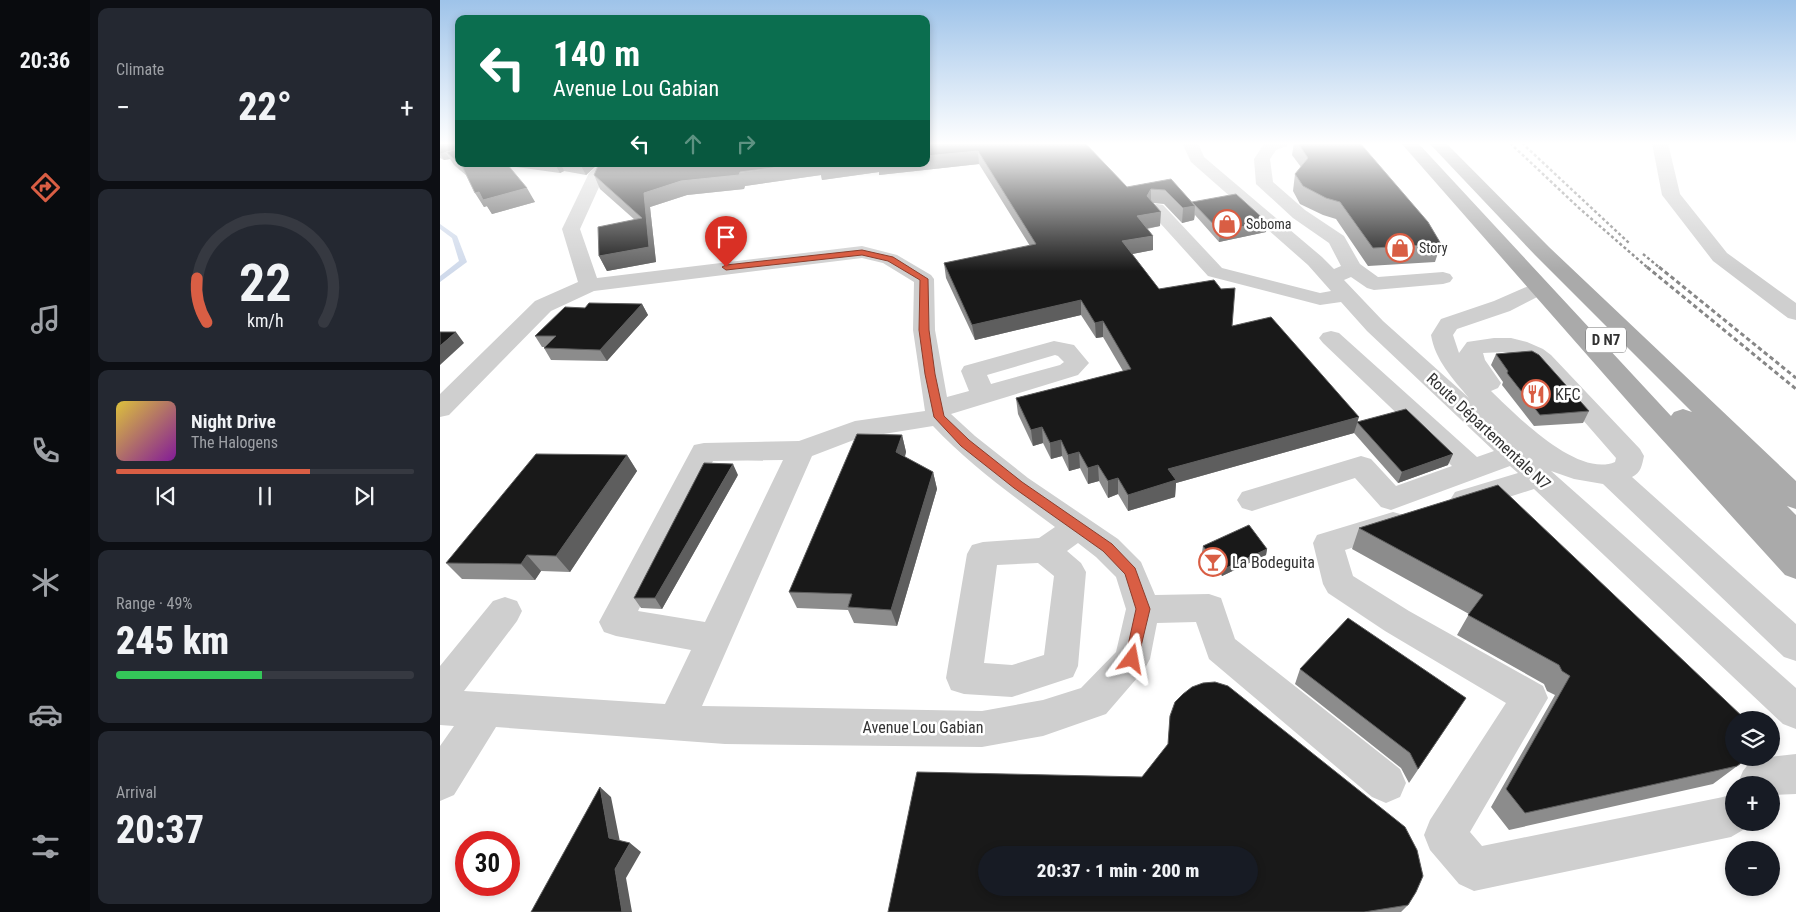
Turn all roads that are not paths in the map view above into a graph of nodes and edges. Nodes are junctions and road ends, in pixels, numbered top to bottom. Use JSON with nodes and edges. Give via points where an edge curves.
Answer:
{"nodes":[{"id":1,"x":591,"y":186,"type":"edge"},
{"id":2,"x":1228,"y":186,"type":"edge"},
{"id":3,"x":1266,"y":186,"type":"edge"},
{"id":4,"x":1447,"y":186,"type":"edge"},
{"id":5,"x":1458,"y":186,"type":"edge"},
{"id":6,"x":1479,"y":186,"type":"edge"},
{"id":7,"x":1669,"y":186,"type":"edge"},
{"id":8,"x":1157,"y":209,"type":"edge"},
{"id":9,"x":1443,"y":278,"type":"dead end"},
{"id":10,"x":1343,"y":281,"type":"junction"},
{"id":11,"x":589,"y":285,"type":"junction"},
{"id":12,"x":1540,"y":288,"type":"junction"},
{"id":13,"x":1796,"y":313,"type":"edge"},
{"id":14,"x":1331,"y":338,"type":"dead end"},
{"id":15,"x":1676,"y":380,"type":"junction"},
{"id":16,"x":983,"y":395,"type":"dead end"},
{"id":17,"x":440,"y":410,"type":"edge"},
{"id":18,"x":938,"y":413,"type":"junction"},
{"id":19,"x":801,"y":450,"type":"junction"},
{"id":20,"x":1526,"y":455,"type":"junction"},
{"id":21,"x":1611,"y":475,"type":"junction"},
{"id":22,"x":1796,"y":483,"type":"edge"},
{"id":23,"x":1494,"y":490,"type":"junction"},
{"id":24,"x":1796,"y":498,"type":"edge"},
{"id":25,"x":1252,"y":500,"type":"dead end"},
{"id":26,"x":1078,"y":526,"type":"junction"},
{"id":27,"x":1796,"y":534,"type":"edge"},
{"id":28,"x":1045,"y":550,"type":"dead end"},
{"id":29,"x":1796,"y":566,"type":"edge"},
{"id":30,"x":1143,"y":609,"type":"junction"},
{"id":31,"x":505,"y":611,"type":"dead end"},
{"id":32,"x":714,"y":638,"type":"junction"},
{"id":33,"x":1796,"y":646,"type":"edge"},
{"id":34,"x":440,"y":694,"type":"edge"},
{"id":35,"x":440,"y":708,"type":"edge"},
{"id":36,"x":486,"y":708,"type":"junction"},
{"id":37,"x":1796,"y":712,"type":"edge"},
{"id":38,"x":676,"y":722,"type":"junction"},
{"id":39,"x":440,"y":781,"type":"edge"},
{"id":40,"x":1386,"y":783,"type":"dead end"},
{"id":41,"x":1725,"y":817,"type":"edge"}],
"edges":[{"from":1,"to":11,"type":"street","via":[[571,230]]},
{"from":2,"to":10,"type":"street","name":"Route Départementale N7"},
{"from":3,"to":10,"type":"street","via":[[1337,240]]},
{"from":4,"to":12,"type":"main road"},
{"from":5,"to":27,"type":"main road","number":"D N7"},
{"from":6,"to":15,"type":"main road","number":"D N7"},
{"from":7,"to":13,"type":"street","via":[[1671,195],[1720,257]]},
{"from":8,"to":10,"type":"street","via":[[1215,272],[1320,299]]},
{"from":9,"to":10,"type":"street","via":[[1374,284]]},
{"from":10,"to":20,"type":"street","name":"Route Départementale N7","via":[[1375,326]]},
{"from":11,"to":17,"type":"street","via":[[543,306]]},
{"from":11,"to":18,"type":"street","via":[[862,252],[890,259],[924,279],[924,330]]},
{"from":12,"to":20,"type":"street","name":"Route Départementale N7","via":[[1502,306],[1449,324],[1442,335],[1446,349]]},
{"from":12,"to":29,"type":"main road"},
{"from":14,"to":23,"type":"street"},
{"from":15,"to":22,"type":"main road","number":"D N7","via":[[1744,434]]},
{"from":15,"to":24,"type":"main road","number":"D N7"},
{"from":16,"to":18,"type":"street"},
{"from":18,"to":19,"type":"street","via":[[854,430]]},
{"from":18,"to":26,"type":"street","via":[[965,443]]},
{"from":19,"to":32,"type":"street"},
{"from":19,"to":32,"type":"street","via":[[704,452],[616,622]]},
{"from":20,"to":21,"type":"street","name":"Route Départementale N7"},
{"from":20,"to":21,"type":"street","name":"Route Départementale N7","via":[[1512,412],[1473,361],[1471,353],[1475,347],[1514,345],[1531,350],[1543,360],[1630,456],[1627,468]]},
{"from":20,"to":23,"type":"street"},
{"from":20,"to":37,"type":"street","name":"Route Départementale N7"},
{"from":21,"to":33,"type":"street"},
{"from":23,"to":25,"type":"street","via":[[1391,499],[1361,466]]},
{"from":23,"to":41,"type":"street","via":[[1328,543],[1339,584],[1530,698],[1445,835],[1474,869]]},
{"from":26,"to":28,"type":"street"},
{"from":26,"to":30,"type":"street","via":[[1130,571]]},
{"from":30,"to":38,"type":"street","name":"Avenue Lou Gabian","via":[[1132,659],[1093,702],[1043,718],[982,729],[725,726]]},
{"from":30,"to":40,"type":"street","via":[[1209,608],[1222,648]]},
{"from":31,"to":34,"type":"street"},
{"from":32,"to":38,"type":"street"},
{"from":35,"to":36,"type":"street","name":"Avenue Lou Gabian"},
{"from":36,"to":38,"type":"street","name":"Avenue Lou Gabian"},
{"from":36,"to":39,"type":"street"}]}
